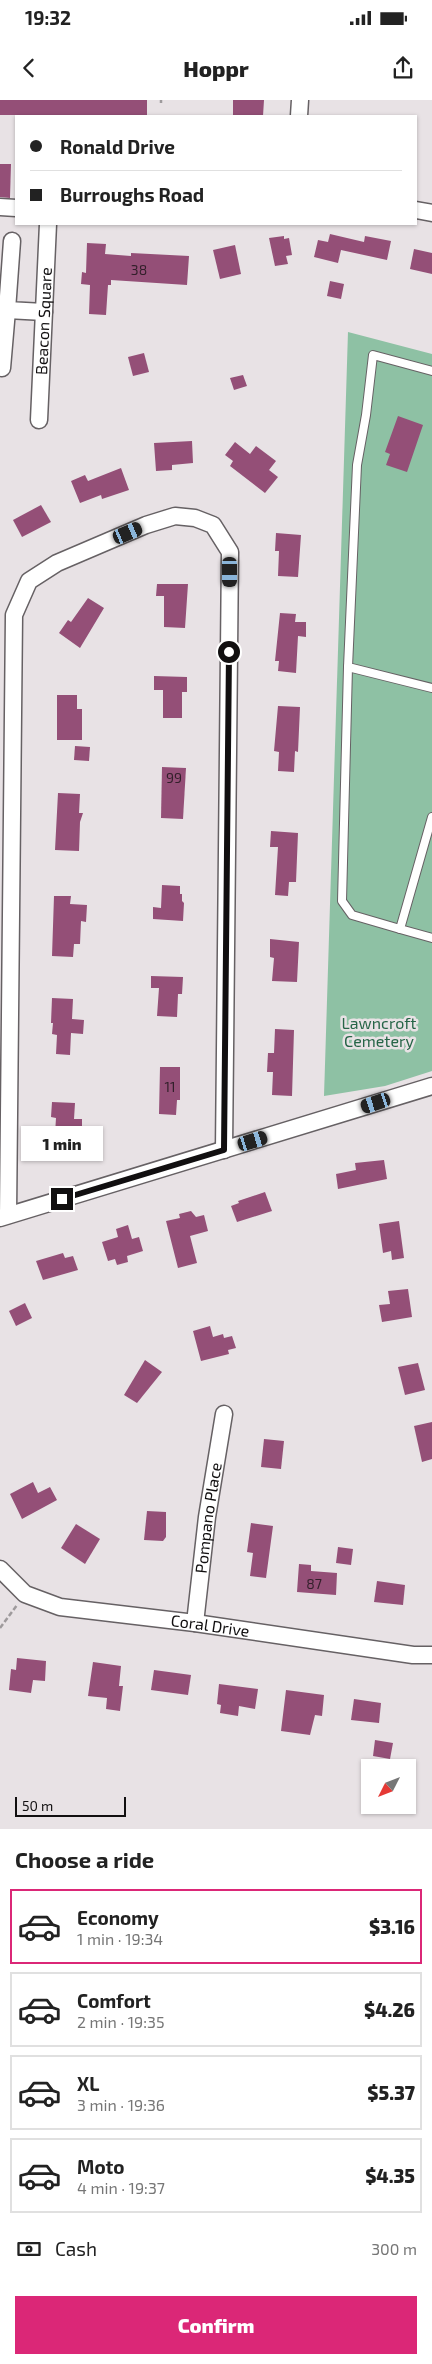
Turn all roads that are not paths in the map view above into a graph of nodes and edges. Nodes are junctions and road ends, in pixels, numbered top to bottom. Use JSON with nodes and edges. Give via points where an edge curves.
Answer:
{"nodes":[{"id":1,"x":300,"y":100,"type":"edge"},
{"id":2,"x":299,"y":115,"type":"edge"},
{"id":3,"x":0,"y":207,"type":"edge"},
{"id":4,"x":15,"y":208,"type":"edge"},
{"id":5,"x":417,"y":210,"type":"edge"},
{"id":6,"x":432,"y":213,"type":"edge"},
{"id":7,"x":48,"y":225,"type":"edge"},
{"id":8,"x":12,"y":241,"type":"dead end"},
{"id":9,"x":7,"y":310,"type":"junction"},
{"id":10,"x":44,"y":312,"type":"junction"},
{"id":11,"x":2,"y":368,"type":"dead end"},
{"id":12,"x":432,"y":371,"type":"edge"},
{"id":13,"x":39,"y":420,"type":"dead end"},
{"id":14,"x":348,"y":667,"type":"junction"},
{"id":15,"x":432,"y":688,"type":"edge"},
{"id":16,"x":432,"y":817,"type":"edge"},
{"id":17,"x":400,"y":929,"type":"junction"},
{"id":18,"x":432,"y":938,"type":"edge"},
{"id":19,"x":432,"y":1086,"type":"edge"},
{"id":20,"x":224,"y":1150,"type":"junction"},
{"id":21,"x":4,"y":1216,"type":"edge"},
{"id":22,"x":224,"y":1414,"type":"dead end"},
{"id":23,"x":0,"y":1569,"type":"edge"},
{"id":24,"x":195,"y":1623,"type":"junction"},
{"id":25,"x":432,"y":1655,"type":"edge"}],
"edges":[{"from":1,"to":2,"type":"street"},
{"from":3,"to":4,"type":"street"},
{"from":5,"to":6,"type":"street"},
{"from":7,"to":10,"type":"street","name":"Beacon Square"},
{"from":8,"to":9,"type":"street"},
{"from":9,"to":10,"type":"street"},
{"from":9,"to":11,"type":"street"},
{"from":10,"to":13,"type":"street","name":"Beacon Square"},
{"from":12,"to":14,"type":"lane","via":[[373,354],[357,465]]},
{"from":14,"to":15,"type":"lane"},
{"from":14,"to":17,"type":"lane","via":[[342,901],[352,914]]},
{"from":16,"to":17,"type":"lane"},
{"from":17,"to":18,"type":"lane"},
{"from":19,"to":20,"type":"street"},
{"from":20,"to":21,"type":"street"},
{"from":20,"to":21,"type":"street","via":[[230,552],[213,525],[195,518],[175,516],[57,563],[29,581],[14,615]]},
{"from":22,"to":24,"type":"street","name":"Pompano Place","via":[[207,1517]]},
{"from":23,"to":24,"type":"street","name":"Coral Drive","via":[[25,1594],[60,1608]]},
{"from":24,"to":25,"type":"street","name":"Coral Drive"}]}
